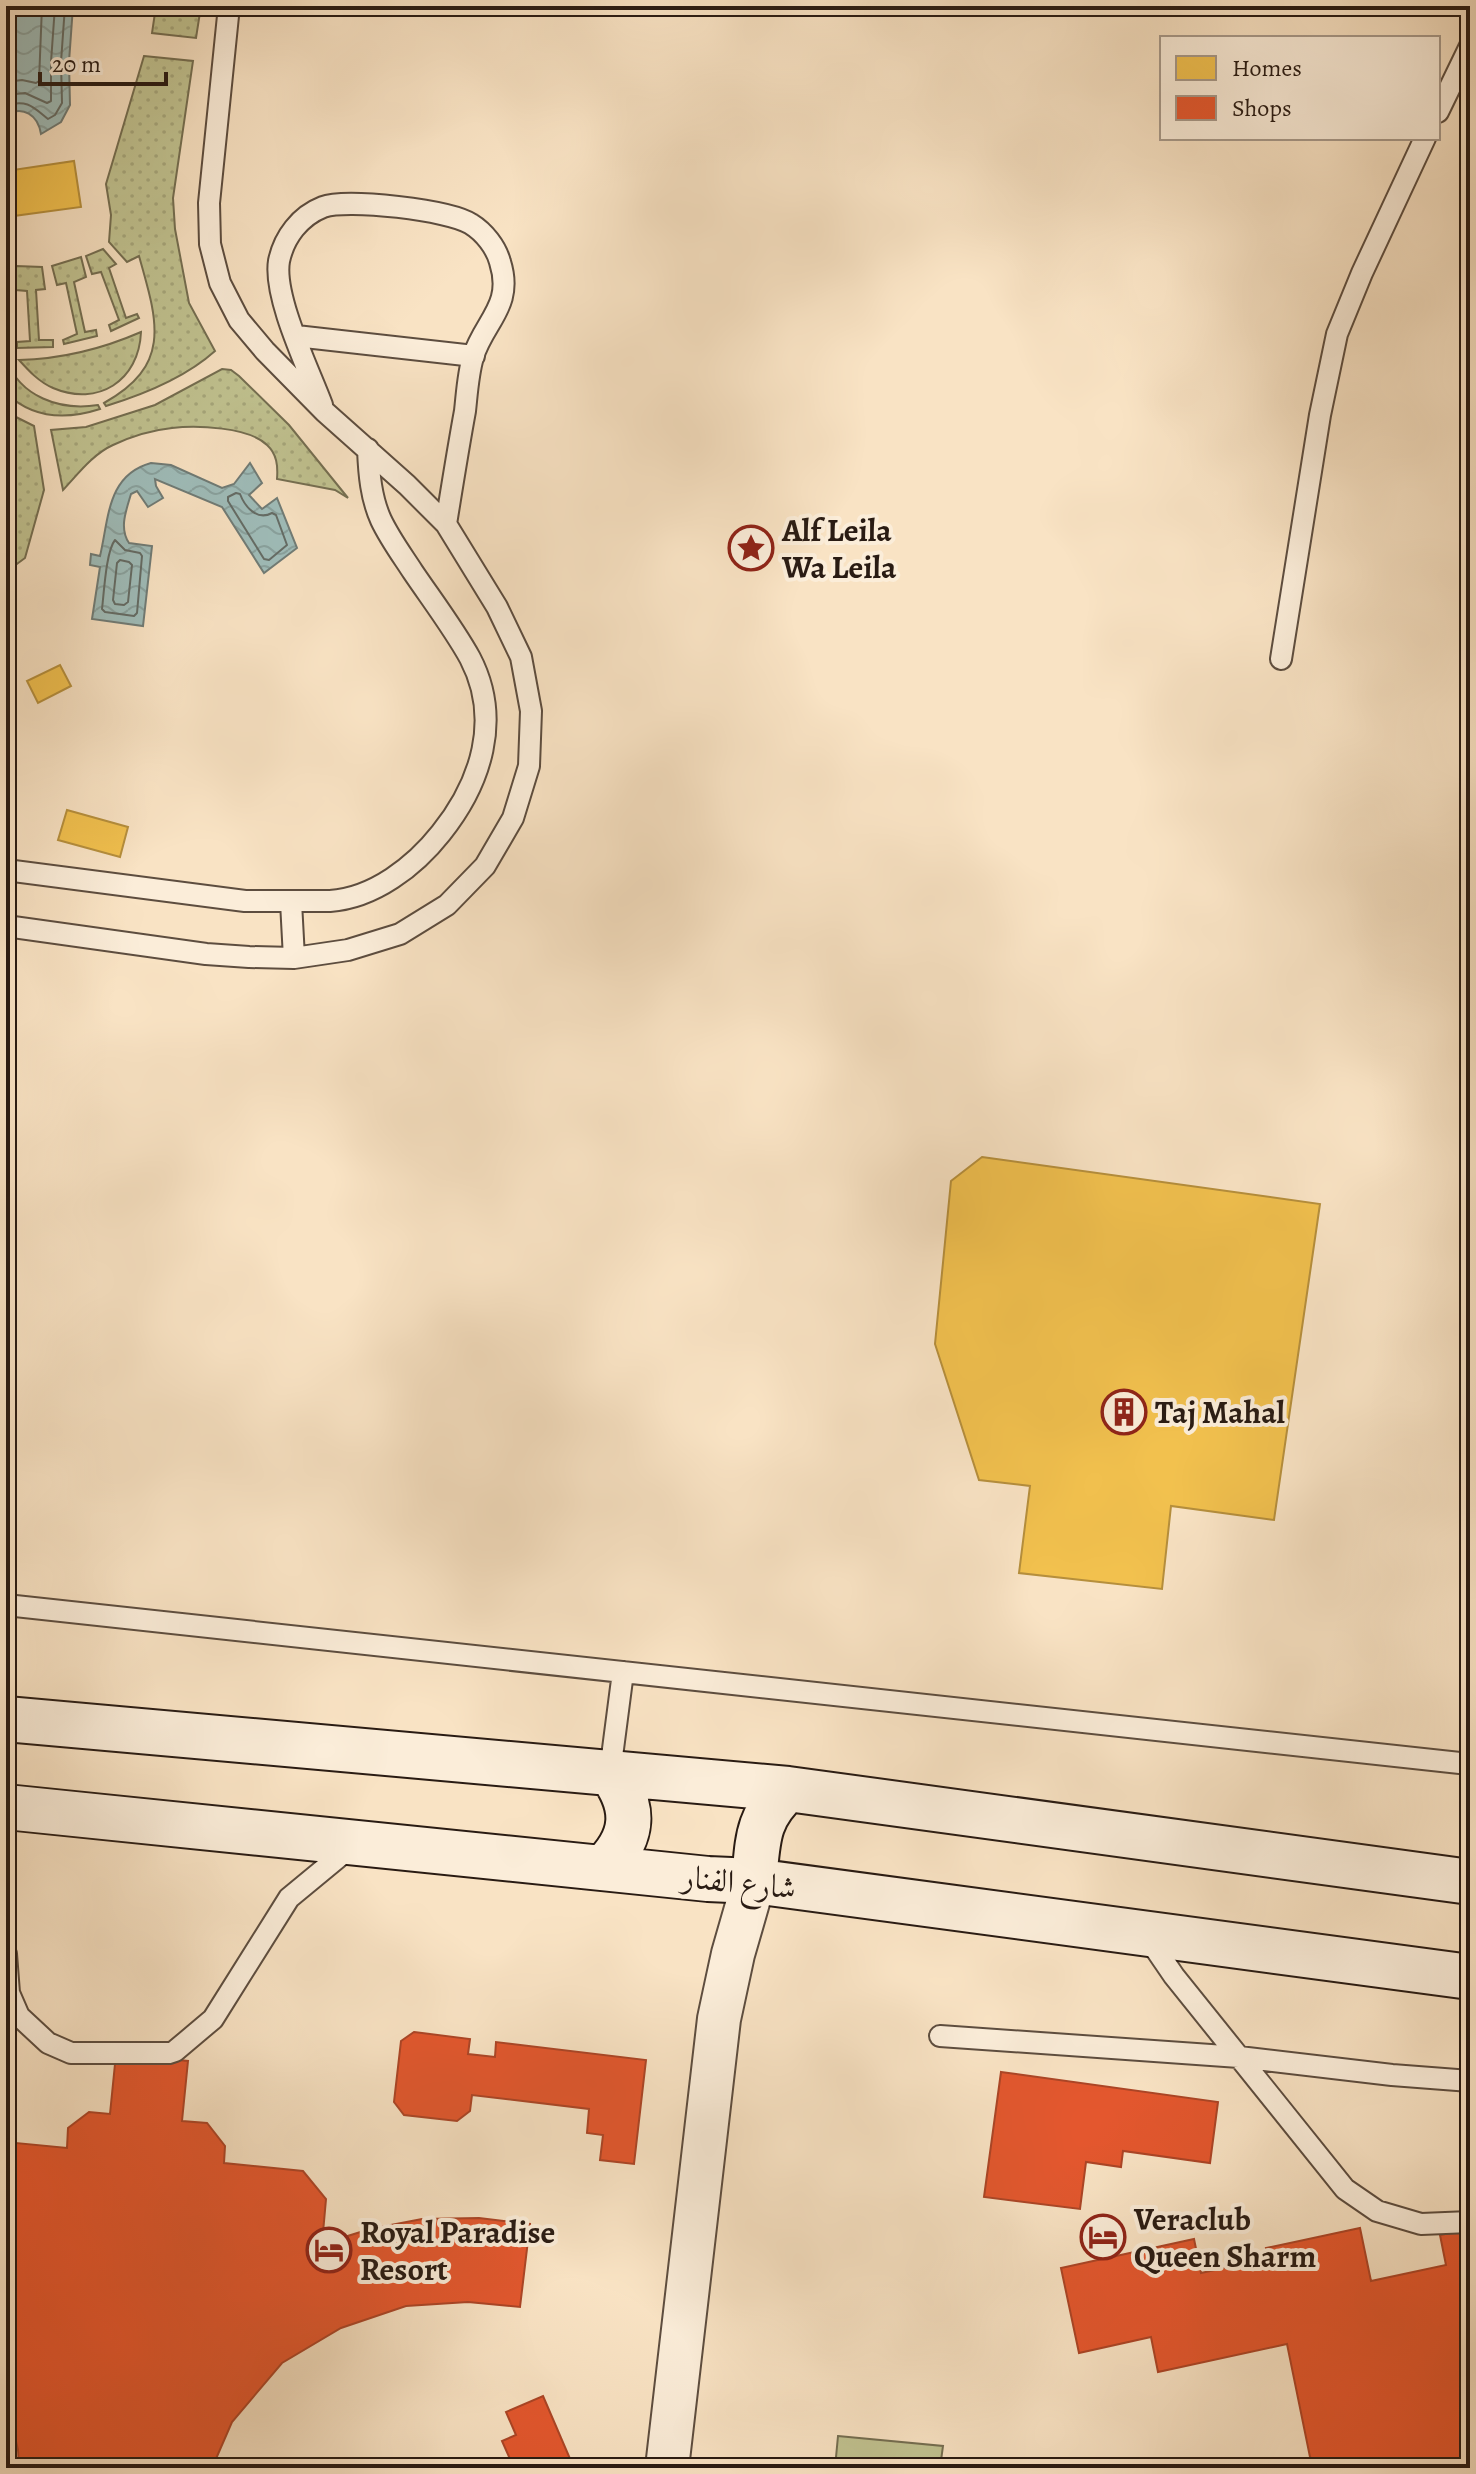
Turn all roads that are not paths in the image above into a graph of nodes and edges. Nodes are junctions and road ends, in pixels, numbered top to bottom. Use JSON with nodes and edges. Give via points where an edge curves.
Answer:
{"nodes":[{"id":1,"x":229,"y":6,"type":"edge"},
{"id":2,"x":1470,"y":46,"type":"edge"},
{"id":3,"x":1440,"y":108,"type":"edge"},
{"id":4,"x":1424,"y":140,"type":"edge"},
{"id":5,"x":296,"y":336,"type":"junction"},
{"id":6,"x":474,"y":356,"type":"junction"},
{"id":7,"x":325,"y":412,"type":"junction"},
{"id":8,"x":368,"y":449,"type":"junction"},
{"id":9,"x":446,"y":524,"type":"junction"},
{"id":10,"x":1281,"y":659,"type":"dead end"},
{"id":11,"x":6,"y":870,"type":"edge"},
{"id":12,"x":291,"y":902,"type":"junction"},
{"id":13,"x":6,"y":926,"type":"edge"},
{"id":14,"x":294,"y":958,"type":"junction"},
{"id":15,"x":6,"y":1605,"type":"edge"},
{"id":16,"x":623,"y":1672,"type":"junction"},
{"id":17,"x":6,"y":1719,"type":"edge"},
{"id":18,"x":1469,"y":1764,"type":"edge"},
{"id":19,"x":610,"y":1772,"type":"junction"},
{"id":20,"x":788,"y":1789,"type":"junction"},
{"id":21,"x":6,"y":1807,"type":"edge"},
{"id":22,"x":357,"y":1842,"type":"junction"},
{"id":23,"x":603,"y":1868,"type":"junction"},
{"id":24,"x":754,"y":1881,"type":"junction"},
{"id":25,"x":1470,"y":1882,"type":"edge"},
{"id":26,"x":1146,"y":1935,"type":"junction"},
{"id":27,"x":6,"y":1954,"type":"edge"},
{"id":28,"x":1470,"y":1977,"type":"edge"},
{"id":29,"x":940,"y":2036,"type":"dead end"},
{"id":30,"x":1239,"y":2057,"type":"junction"},
{"id":31,"x":1470,"y":2081,"type":"edge"},
{"id":32,"x":1470,"y":2222,"type":"edge"},
{"id":33,"x":667,"y":2468,"type":"edge"}],
"edges":[{"from":1,"to":7,"type":"lane","via":[[209,203],[210,244],[220,283],[239,320]]},
{"from":2,"to":3,"type":"lane"},
{"from":4,"to":10,"type":"lane","via":[[1337,334]]},
{"from":5,"to":6,"type":"lane"},
{"from":5,"to":6,"type":"lane","via":[[280,288],[279,263],[287,239],[302,219],[324,207],[349,203],[449,215],[472,224],[489,241],[504,286],[499,310]]},
{"from":5,"to":7,"type":"lane"},
{"from":6,"to":9,"type":"lane"},
{"from":7,"to":8,"type":"lane"},
{"from":8,"to":9,"type":"lane"},
{"from":8,"to":12,"type":"lane","via":[[381,520],[470,659],[481,686],[486,714],[481,762],[454,816],[408,867],[381,885],[342,900]]},
{"from":9,"to":14,"type":"lane","via":[[521,657],[531,711],[529,766],[513,818],[485,866],[447,905],[400,934],[348,950]]},
{"from":11,"to":12,"type":"lane","via":[[245,901]]},
{"from":12,"to":14,"type":"lane"},
{"from":13,"to":14,"type":"lane","via":[[206,954]]},
{"from":15,"to":16,"type":"lane"},
{"from":16,"to":18,"type":"lane"},
{"from":16,"to":19,"type":"lane"},
{"from":17,"to":19,"type":"main road"},
{"from":19,"to":20,"type":"main road"},
{"from":19,"to":23,"type":"main road","via":[[628,1803],[629,1822],[617,1855]]},
{"from":20,"to":24,"type":"main road","via":[[763,1818]]},
{"from":20,"to":25,"type":"main road"},
{"from":21,"to":22,"type":"main road","name":"شارع الفنار"},
{"from":22,"to":23,"type":"main road","name":"شارع الفنار"},
{"from":22,"to":27,"type":"lane","via":[[289,1898],[213,2019],[169,2053],[71,2053],[48,2043],[19,2016],[9,1993]]},
{"from":23,"to":24,"type":"main road","name":"شارع الفنار"},
{"from":24,"to":26,"type":"main road","name":"شارع الفنار"},
{"from":24,"to":33,"type":"street","via":[[719,2019]]},
{"from":26,"to":28,"type":"main road","name":"شارع الفنار"},
{"from":26,"to":30,"type":"lane"},
{"from":29,"to":30,"type":"lane"},
{"from":30,"to":31,"type":"lane"},
{"from":30,"to":32,"type":"lane","via":[[1345,2189],[1377,2211],[1421,2224]]}]}
